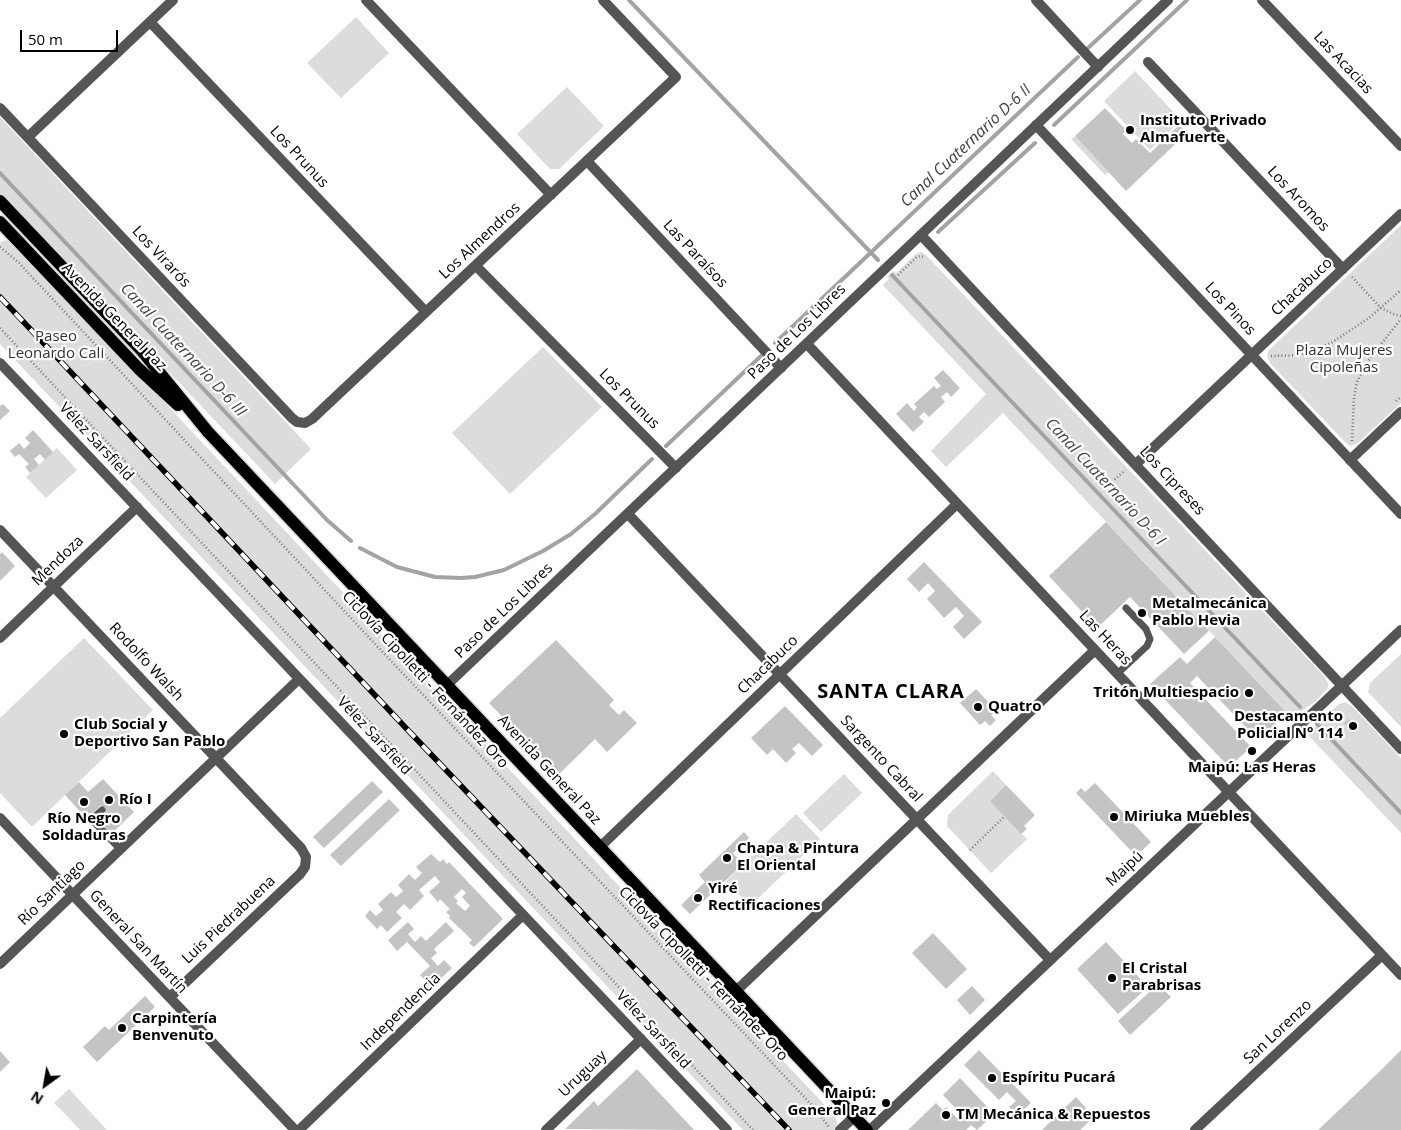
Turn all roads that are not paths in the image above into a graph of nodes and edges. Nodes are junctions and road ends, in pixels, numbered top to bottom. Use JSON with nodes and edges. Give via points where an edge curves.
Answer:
{"nodes":[{"id":1,"x":173,"y":0,"type":"edge"},
{"id":2,"x":366,"y":0,"type":"edge"},
{"id":3,"x":603,"y":0,"type":"edge"},
{"id":4,"x":1036,"y":0,"type":"edge"},
{"id":5,"x":1168,"y":0,"type":"edge"},
{"id":6,"x":1262,"y":0,"type":"edge"},
{"id":7,"x":150,"y":22,"type":"junction"},
{"id":8,"x":1148,"y":62,"type":"dead end"},
{"id":9,"x":1098,"y":67,"type":"junction"},
{"id":10,"x":0,"y":108,"type":"edge"},
{"id":11,"x":1036,"y":125,"type":"junction"},
{"id":12,"x":28,"y":137,"type":"junction"},
{"id":13,"x":1401,"y":146,"type":"edge"},
{"id":14,"x":587,"y":161,"type":"junction"},
{"id":15,"x":551,"y":195,"type":"junction"},
{"id":16,"x":0,"y":201,"type":"edge"},
{"id":17,"x":1401,"y":214,"type":"edge"},
{"id":18,"x":0,"y":222,"type":"edge"},
{"id":19,"x":922,"y":235,"type":"junction"},
{"id":20,"x":476,"y":266,"type":"junction"},
{"id":21,"x":1343,"y":269,"type":"junction"},
{"id":22,"x":426,"y":312,"type":"junction"},
{"id":23,"x":807,"y":344,"type":"junction"},
{"id":24,"x":1252,"y":355,"type":"junction"},
{"id":25,"x":0,"y":363,"type":"edge"},
{"id":26,"x":781,"y":368,"type":"junction"},
{"id":27,"x":1401,"y":412,"type":"edge"},
{"id":28,"x":302,"y":423,"type":"joint"},
{"id":29,"x":208,"y":432,"type":"junction"},
{"id":30,"x":1350,"y":460,"type":"junction"},
{"id":31,"x":1136,"y":464,"type":"junction"},
{"id":32,"x":676,"y":468,"type":"junction"},
{"id":33,"x":957,"y":504,"type":"junction"},
{"id":34,"x":137,"y":507,"type":"junction"},
{"id":35,"x":628,"y":514,"type":"junction"},
{"id":36,"x":1401,"y":514,"type":"edge"},
{"id":37,"x":0,"y":530,"type":"edge"},
{"id":38,"x":54,"y":586,"type":"junction"},
{"id":39,"x":1126,"y":608,"type":"dead end"},
{"id":40,"x":1401,"y":630,"type":"edge"},
{"id":41,"x":0,"y":638,"type":"edge"},
{"id":42,"x":1095,"y":650,"type":"junction"},
{"id":43,"x":780,"y":674,"type":"junction"},
{"id":44,"x":1117,"y":674,"type":"junction"},
{"id":45,"x":299,"y":679,"type":"junction"},
{"id":46,"x":447,"y":685,"type":"junction"},
{"id":47,"x":1342,"y":685,"type":"junction"},
{"id":48,"x":1401,"y":749,"type":"edge"},
{"id":49,"x":216,"y":758,"type":"junction"},
{"id":50,"x":1229,"y":792,"type":"junction"},
{"id":51,"x":102,"y":810,"type":"dead end"},
{"id":52,"x":0,"y":818,"type":"edge"},
{"id":53,"x":917,"y":819,"type":"junction"},
{"id":54,"x":600,"y":847,"type":"junction"},
{"id":55,"x":120,"y":850,"type":"junction"},
{"id":56,"x":306,"y":862,"type":"joint"},
{"id":57,"x":72,"y":895,"type":"junction"},
{"id":58,"x":523,"y":915,"type":"junction"},
{"id":59,"x":1382,"y":955,"type":"junction"},
{"id":60,"x":1050,"y":960,"type":"junction"},
{"id":61,"x":0,"y":964,"type":"edge"},
{"id":62,"x":1401,"y":975,"type":"edge"},
{"id":63,"x":736,"y":991,"type":"junction"},
{"id":64,"x":170,"y":997,"type":"junction"},
{"id":65,"x":641,"y":1039,"type":"junction"},
{"id":66,"x":854,"y":1117,"type":"junction"},
{"id":67,"x":295,"y":1130,"type":"edge"},
{"id":68,"x":299,"y":1130,"type":"edge"},
{"id":69,"x":546,"y":1130,"type":"edge"},
{"id":70,"x":727,"y":1130,"type":"edge"},
{"id":71,"x":840,"y":1130,"type":"edge"},
{"id":72,"x":868,"y":1130,"type":"edge"},
{"id":73,"x":1195,"y":1130,"type":"edge"}],
"edges":[{"from":1,"to":7,"type":"street"},
{"from":2,"to":15,"type":"street"},
{"from":3,"to":14,"type":"street","name":"Los Almendros","via":[[676,77]]},
{"from":4,"to":9,"type":"street"},
{"from":5,"to":9,"type":"street","name":"Paso de Los Libres"},
{"from":6,"to":13,"type":"street","name":"Las Acacias"},
{"from":7,"to":12,"type":"street"},
{"from":7,"to":22,"type":"street","name":"Los Prunus"},
{"from":8,"to":21,"type":"street","name":"Los Aromos"},
{"from":9,"to":11,"type":"street","name":"Paso de Los Libres"},
{"from":10,"to":12,"type":"street","name":"Los Virarós"},
{"from":11,"to":19,"type":"street","name":"Paso de Los Libres"},
{"from":11,"to":24,"type":"street","name":"Los Pinos"},
{"from":12,"to":28,"type":"street","name":"Los Virarós","via":[[292,418]]},
{"from":14,"to":15,"type":"street","name":"Los Almendros"},
{"from":14,"to":26,"type":"street","name":"Las Paraísos"},
{"from":15,"to":20,"type":"street","name":"Los Almendros"},
{"from":16,"to":29,"type":"main road","name":"Avenida General Paz","via":[[142,351]]},
{"from":17,"to":21,"type":"street","name":"Chacabuco"},
{"from":18,"to":29,"type":"main road","name":"Avenida General Paz","via":[[148,377]]},
{"from":19,"to":23,"type":"street","name":"Paso de Los Libres"},
{"from":19,"to":31,"type":"street","name":"Los Cipreses"},
{"from":20,"to":22,"type":"street","name":"Los Almendros"},
{"from":20,"to":32,"type":"street","name":"Los Prunus"},
{"from":21,"to":24,"type":"street","name":"Chacabuco"},
{"from":22,"to":28,"type":"street","name":"Los Almendros","via":[[312,419]]},
{"from":23,"to":26,"type":"street","name":"Paso de Los Libres"},
{"from":23,"to":33,"type":"street","name":"Las Heras"},
{"from":24,"to":30,"type":"street","name":"Los Pinos"},
{"from":24,"to":31,"type":"street","name":"Chacabuco"},
{"from":25,"to":34,"type":"street","name":"Vélez Sarsfield"},
{"from":26,"to":32,"type":"street","name":"Paso de Los Libres"},
{"from":27,"to":30,"type":"street"},
{"from":29,"to":46,"type":"main road","name":"Avenida General Paz"},
{"from":30,"to":36,"type":"street","name":"Los Pinos"},
{"from":31,"to":47,"type":"street","name":"Los Cipreses"},
{"from":32,"to":35,"type":"street","name":"Paso de Los Libres"},
{"from":33,"to":42,"type":"street","name":"Las Heras"},
{"from":33,"to":43,"type":"street","name":"Chacabuco"},
{"from":34,"to":38,"type":"street","name":"Mendoza"},
{"from":34,"to":45,"type":"street","name":"Vélez Sarsfield"},
{"from":35,"to":43,"type":"street","name":"Sargento Cabral"},
{"from":35,"to":46,"type":"street","name":"Paso de Los Libres"},
{"from":37,"to":38,"type":"street","name":"Rodolfo Walsh"},
{"from":38,"to":41,"type":"street","name":"Mendoza"},
{"from":38,"to":49,"type":"street","name":"Rodolfo Walsh"},
{"from":39,"to":44,"type":"lane","via":[[1146,629],[1150,639],[1147,646]]},
{"from":40,"to":47,"type":"street","name":"Maipú"},
{"from":42,"to":44,"type":"street","name":"Las Heras"},
{"from":42,"to":53,"type":"street"},
{"from":43,"to":53,"type":"street","name":"Sargento Cabral"},
{"from":43,"to":54,"type":"street","name":"Chacabuco"},
{"from":44,"to":50,"type":"street","name":"Las Heras"},
{"from":45,"to":49,"type":"street","name":"Río Santiago"},
{"from":45,"to":58,"type":"street","name":"Vélez Sarsfield"},
{"from":46,"to":54,"type":"main road","name":"Avenida General Paz"},
{"from":47,"to":48,"type":"street","name":"Los Cipreses"},
{"from":47,"to":50,"type":"street","name":"Maipú"},
{"from":49,"to":55,"type":"street","name":"Río Santiago"},
{"from":49,"to":56,"type":"street","name":"Rodolfo Walsh","via":[[301,848]]},
{"from":50,"to":59,"type":"street","name":"Las Heras"},
{"from":50,"to":60,"type":"street","name":"Maipú"},
{"from":51,"to":55,"type":"lane","via":[[93,821]]},
{"from":52,"to":57,"type":"street","name":"General San Martín"},
{"from":53,"to":60,"type":"street","name":"Sargento Cabral"},
{"from":53,"to":63,"type":"street"},
{"from":54,"to":63,"type":"main road","name":"Avenida General Paz"},
{"from":55,"to":57,"type":"street","name":"Río Santiago"},
{"from":56,"to":64,"type":"street","name":"Luis Piedrabuena","via":[[300,874]]},
{"from":57,"to":61,"type":"street","name":"Río Santiago"},
{"from":57,"to":64,"type":"street","name":"General San Martín"},
{"from":58,"to":65,"type":"street","name":"Vélez Sarsfield"},
{"from":58,"to":68,"type":"street","name":"Independencia"},
{"from":59,"to":62,"type":"street","name":"Las Heras"},
{"from":59,"to":73,"type":"street","name":"San Lorenzo"},
{"from":60,"to":72,"type":"street","name":"Maipú"},
{"from":63,"to":66,"type":"main road","name":"Avenida General Paz"},
{"from":64,"to":67,"type":"street","name":"General San Martín"},
{"from":65,"to":69,"type":"street","name":"Uruguay"},
{"from":65,"to":70,"type":"street","name":"Vélez Sarsfield"},
{"from":66,"to":71,"type":"street"},
{"from":66,"to":72,"type":"main road","name":"Avenida General Paz"}]}
